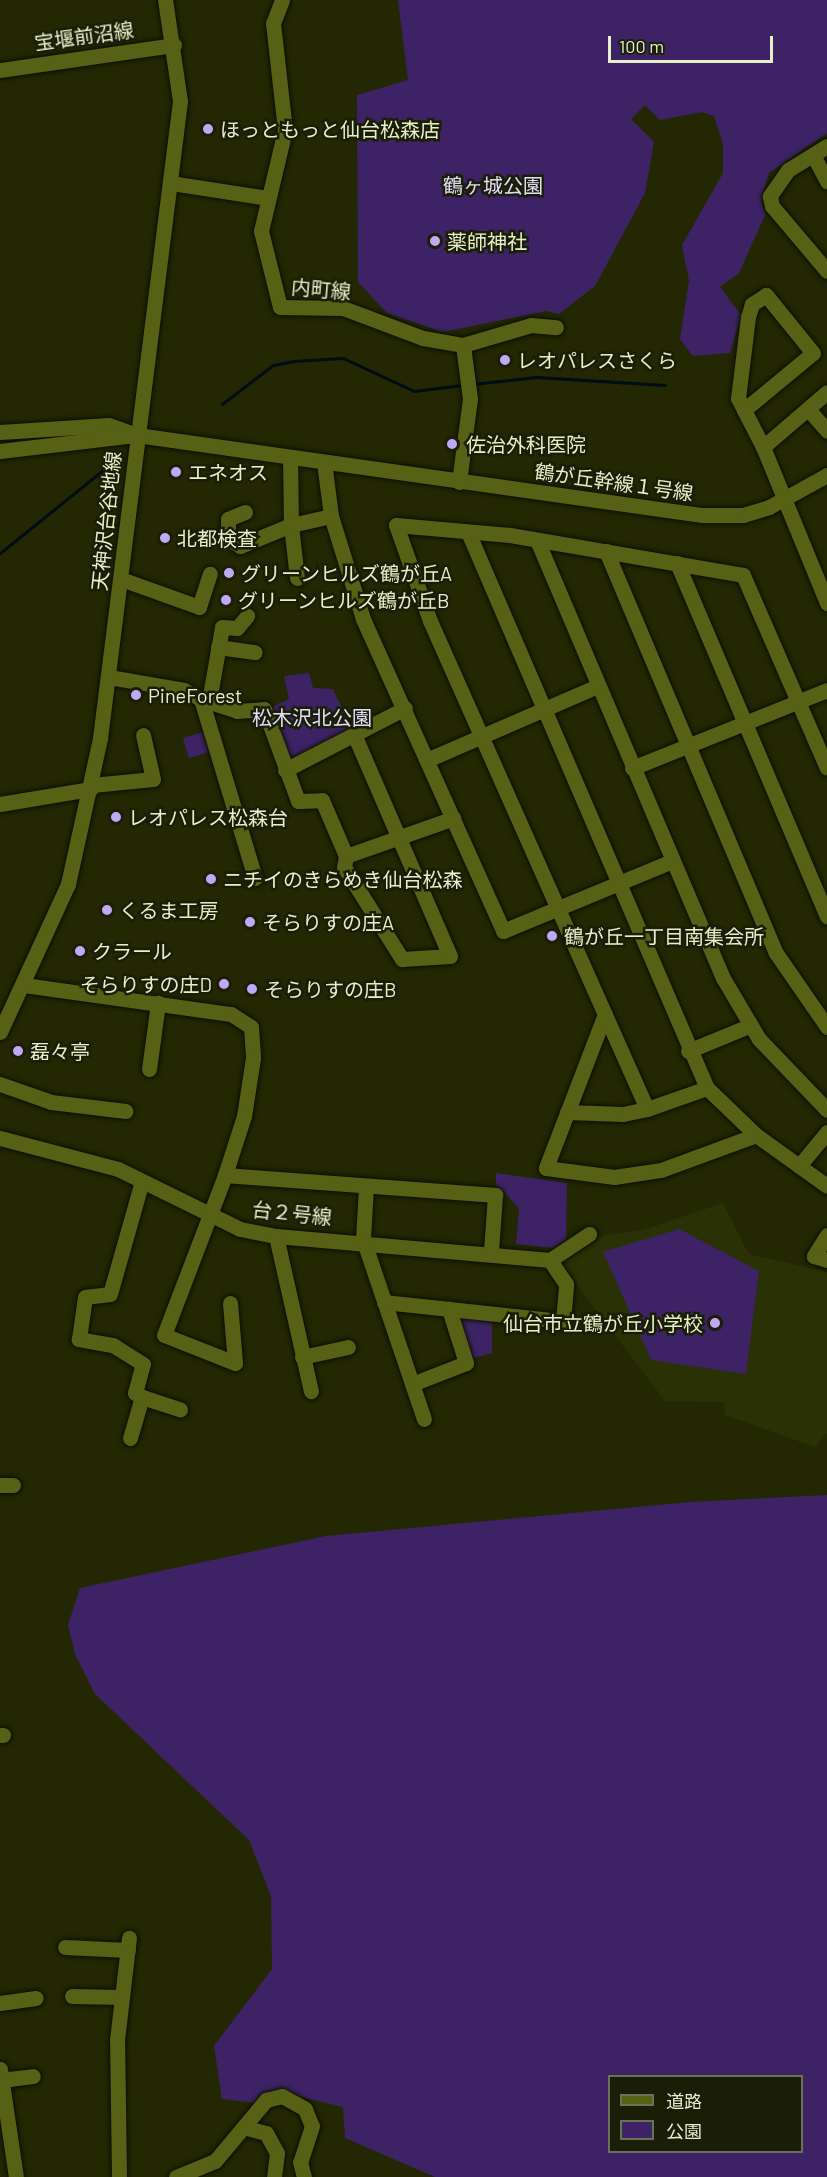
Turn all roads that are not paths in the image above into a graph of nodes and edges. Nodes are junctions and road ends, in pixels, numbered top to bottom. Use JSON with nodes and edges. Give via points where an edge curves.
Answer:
{"nodes":[{"id":1,"x":165,"y":0,"type":"edge"},
{"id":2,"x":282,"y":0,"type":"edge"},
{"id":3,"x":174,"y":45,"type":"junction"},
{"id":4,"x":0,"y":70,"type":"edge"},
{"id":5,"x":827,"y":146,"type":"edge"},
{"id":6,"x":813,"y":155,"type":"junction"},
{"id":7,"x":827,"y":182,"type":"edge"},
{"id":8,"x":171,"y":183,"type":"junction"},
{"id":9,"x":268,"y":198,"type":"junction"},
{"id":10,"x":827,"y":272,"type":"edge"},
{"id":11,"x":556,"y":327,"type":"dead end"},
{"id":12,"x":463,"y":345,"type":"junction"},
{"id":13,"x":827,"y":392,"type":"edge"},
{"id":14,"x":808,"y":409,"type":"junction"},
{"id":15,"x":744,"y":410,"type":"junction"},
{"id":16,"x":827,"y":431,"type":"edge"},
{"id":17,"x":0,"y":432,"type":"edge"},
{"id":18,"x":137,"y":435,"type":"junction"},
{"id":19,"x":762,"y":447,"type":"junction"},
{"id":20,"x":0,"y":451,"type":"edge"},
{"id":21,"x":290,"y":457,"type":"junction"},
{"id":22,"x":324,"y":462,"type":"junction"},
{"id":23,"x":827,"y":475,"type":"edge"},
{"id":24,"x":459,"y":482,"type":"junction"},
{"id":25,"x":783,"y":500,"type":"junction"},
{"id":26,"x":244,"y":512,"type":"dead end"},
{"id":27,"x":331,"y":516,"type":"junction"},
{"id":28,"x":291,"y":525,"type":"junction"},
{"id":29,"x":468,"y":532,"type":"junction"},
{"id":30,"x":537,"y":540,"type":"junction"},
{"id":31,"x":606,"y":551,"type":"junction"},
{"id":32,"x":677,"y":563,"type":"junction"},
{"id":33,"x":210,"y":574,"type":"dead end"},
{"id":34,"x":297,"y":578,"type":"dead end"},
{"id":35,"x":120,"y":579,"type":"junction"},
{"id":36,"x":827,"y":603,"type":"edge"},
{"id":37,"x":247,"y":616,"type":"dead end"},
{"id":38,"x":218,"y":647,"type":"junction"},
{"id":39,"x":255,"y":652,"type":"dead end"},
{"id":40,"x":109,"y":678,"type":"junction"},
{"id":41,"x":598,"y":686,"type":"junction"},
{"id":42,"x":827,"y":690,"type":"edge"},
{"id":43,"x":205,"y":700,"type":"junction"},
{"id":44,"x":799,"y":700,"type":"junction"},
{"id":45,"x":405,"y":708,"type":"junction"},
{"id":46,"x":541,"y":710,"type":"junction"},
{"id":47,"x":741,"y":721,"type":"junction"},
{"id":48,"x":354,"y":734,"type":"junction"},
{"id":49,"x":143,"y":735,"type":"dead end"},
{"id":50,"x":483,"y":736,"type":"junction"},
{"id":51,"x":687,"y":743,"type":"junction"},
{"id":52,"x":429,"y":759,"type":"junction"},
{"id":53,"x":632,"y":768,"type":"junction"},
{"id":54,"x":827,"y":768,"type":"edge"},
{"id":55,"x":285,"y":770,"type":"junction"},
{"id":56,"x":92,"y":787,"type":"junction"},
{"id":57,"x":0,"y":804,"type":"edge"},
{"id":58,"x":454,"y":818,"type":"junction"},
{"id":59,"x":400,"y":839,"type":"junction"},
{"id":60,"x":346,"y":856,"type":"junction"},
{"id":61,"x":672,"y":861,"type":"junction"},
{"id":62,"x":255,"y":878,"type":"dead end"},
{"id":63,"x":617,"y":884,"type":"junction"},
{"id":64,"x":560,"y":909,"type":"junction"},
{"id":65,"x":827,"y":917,"type":"edge"},
{"id":66,"x":24,"y":985,"type":"junction"},
{"id":67,"x":158,"y":1003,"type":"junction"},
{"id":68,"x":605,"y":1014,"type":"junction"},
{"id":69,"x":751,"y":1025,"type":"junction"},
{"id":70,"x":827,"y":1027,"type":"edge"},
{"id":71,"x":0,"y":1032,"type":"edge"},
{"id":72,"x":688,"y":1051,"type":"junction"},
{"id":73,"x":149,"y":1069,"type":"dead end"},
{"id":74,"x":0,"y":1084,"type":"edge"},
{"id":75,"x":707,"y":1088,"type":"junction"},
{"id":76,"x":647,"y":1108,"type":"junction"},
{"id":77,"x":827,"y":1110,"type":"edge"},
{"id":78,"x":125,"y":1111,"type":"dead end"},
{"id":79,"x":567,"y":1112,"type":"junction"},
{"id":80,"x":827,"y":1132,"type":"edge"},
{"id":81,"x":756,"y":1135,"type":"junction"},
{"id":82,"x":0,"y":1138,"type":"edge"},
{"id":83,"x":799,"y":1166,"type":"junction"},
{"id":84,"x":225,"y":1175,"type":"junction"},
{"id":85,"x":142,"y":1181,"type":"junction"},
{"id":86,"x":366,"y":1186,"type":"junction"},
{"id":87,"x":827,"y":1186,"type":"edge"},
{"id":88,"x":212,"y":1213,"type":"junction"},
{"id":89,"x":589,"y":1234,"type":"dead end"},
{"id":90,"x":827,"y":1235,"type":"edge"},
{"id":91,"x":276,"y":1236,"type":"junction"},
{"id":92,"x":363,"y":1239,"type":"junction"},
{"id":93,"x":491,"y":1251,"type":"junction"},
{"id":94,"x":550,"y":1260,"type":"junction"},
{"id":95,"x":827,"y":1260,"type":"edge"},
{"id":96,"x":384,"y":1302,"type":"junction"},
{"id":97,"x":230,"y":1303,"type":"dead end"},
{"id":98,"x":449,"y":1309,"type":"junction"},
{"id":99,"x":348,"y":1347,"type":"dead end"},
{"id":100,"x":302,"y":1357,"type":"junction"},
{"id":101,"x":412,"y":1384,"type":"junction"},
{"id":102,"x":311,"y":1391,"type":"dead end"},
{"id":103,"x":142,"y":1397,"type":"junction"},
{"id":104,"x":180,"y":1409,"type":"dead end"},
{"id":105,"x":424,"y":1419,"type":"dead end"},
{"id":106,"x":130,"y":1438,"type":"dead end"},
{"id":107,"x":65,"y":1947,"type":"dead end"},
{"id":108,"x":72,"y":1996,"type":"dead end"},
{"id":109,"x":122,"y":1997,"type":"junction"},
{"id":110,"x":36,"y":1998,"type":"dead end"},
{"id":111,"x":0,"y":2003,"type":"edge"},
{"id":112,"x":1,"y":2075,"type":"edge"},
{"id":113,"x":33,"y":2076,"type":"dead end"},
{"id":114,"x":3,"y":2110,"type":"edge"},
{"id":115,"x":247,"y":2128,"type":"junction"},
{"id":116,"x":16,"y":2177,"type":"edge"},
{"id":117,"x":119,"y":2177,"type":"edge"},
{"id":118,"x":176,"y":2177,"type":"edge"},
{"id":119,"x":274,"y":2177,"type":"edge"},
{"id":120,"x":304,"y":2177,"type":"edge"}],
"edges":[{"from":1,"to":3,"type":"street","name":"天神沢台谷地線"},
{"from":2,"to":9,"type":"street","name":"内町線","via":[[273,23],[285,130]]},
{"from":3,"to":4,"type":"street","name":"宝堰前沼線"},
{"from":3,"to":8,"type":"street","name":"天神沢台谷地線","via":[[180,101]]},
{"from":5,"to":6,"type":"street"},
{"from":6,"to":7,"type":"street"},
{"from":6,"to":10,"type":"street","via":[[783,175],[770,196],[772,206]]},
{"from":8,"to":9,"type":"street"},
{"from":8,"to":18,"type":"street","name":"天神沢台谷地線"},
{"from":9,"to":12,"type":"street","name":"内町線","via":[[261,231],[280,307],[343,308],[423,338]]},
{"from":11,"to":12,"type":"street","name":"内町線","via":[[531,325]]},
{"from":12,"to":24,"type":"street","via":[[469,394]]},
{"from":13,"to":14,"type":"street"},
{"from":14,"to":16,"type":"street"},
{"from":14,"to":19,"type":"street"},
{"from":15,"to":15,"type":"street","via":[[736,386],[738,366],[752,304],[766,295],[813,353]]},
{"from":15,"to":19,"type":"street"},
{"from":17,"to":18,"type":"street","via":[[109,425]]},
{"from":18,"to":20,"type":"street","via":[[107,442]]},
{"from":18,"to":21,"type":"street","name":"鶴が丘幹線１号線"},
{"from":18,"to":35,"type":"street","name":"天神沢台谷地線"},
{"from":19,"to":25,"type":"street"},
{"from":21,"to":22,"type":"street","name":"鶴が丘幹線１号線"},
{"from":21,"to":28,"type":"street"},
{"from":22,"to":24,"type":"street","name":"鶴が丘幹線１号線"},
{"from":22,"to":27,"type":"street"},
{"from":23,"to":25,"type":"street","name":"鶴が丘幹線１号線"},
{"from":24,"to":25,"type":"street","name":"鶴が丘幹線１号線","via":[[702,515],[743,515]]},
{"from":25,"to":36,"type":"street"},
{"from":26,"to":28,"type":"street","via":[[228,519],[228,538],[240,546]]},
{"from":27,"to":28,"type":"street"},
{"from":27,"to":45,"type":"street","via":[[363,619]]},
{"from":28,"to":34,"type":"street"},
{"from":29,"to":30,"type":"street"},
{"from":29,"to":46,"type":"street"},
{"from":29,"to":50,"type":"street","via":[[396,525],[430,621]]},
{"from":30,"to":31,"type":"street"},
{"from":30,"to":41,"type":"street"},
{"from":31,"to":32,"type":"street"},
{"from":31,"to":51,"type":"street"},
{"from":32,"to":44,"type":"street","via":[[743,575]]},
{"from":32,"to":47,"type":"street"},
{"from":33,"to":35,"type":"street","via":[[199,607]]},
{"from":35,"to":40,"type":"street","name":"天神沢台谷地線"},
{"from":37,"to":38,"type":"street","via":[[237,628],[222,627]]},
{"from":38,"to":39,"type":"street"},
{"from":38,"to":43,"type":"street"},
{"from":40,"to":43,"type":"street","via":[[184,690]]},
{"from":40,"to":56,"type":"street","name":"天神沢台谷地線"},
{"from":41,"to":46,"type":"street"},
{"from":41,"to":53,"type":"street"},
{"from":42,"to":44,"type":"street"},
{"from":43,"to":55,"type":"street","via":[[237,711],[264,709]]},
{"from":43,"to":62,"type":"street"},
{"from":44,"to":47,"type":"street"},
{"from":44,"to":54,"type":"street"},
{"from":45,"to":48,"type":"street"},
{"from":45,"to":52,"type":"street"},
{"from":46,"to":50,"type":"street"},
{"from":46,"to":63,"type":"street"},
{"from":47,"to":51,"type":"street"},
{"from":47,"to":65,"type":"street"},
{"from":48,"to":55,"type":"street"},
{"from":48,"to":59,"type":"street"},
{"from":49,"to":56,"type":"street","via":[[153,779]]},
{"from":50,"to":52,"type":"street"},
{"from":50,"to":64,"type":"street"},
{"from":51,"to":53,"type":"street"},
{"from":51,"to":70,"type":"street","via":[[776,953]]},
{"from":52,"to":58,"type":"street"},
{"from":53,"to":61,"type":"street"},
{"from":55,"to":60,"type":"street","via":[[298,801],[322,800]]},
{"from":56,"to":57,"type":"street"},
{"from":56,"to":66,"type":"street","name":"天神沢台谷地線","via":[[68,884]]},
{"from":58,"to":59,"type":"street"},
{"from":58,"to":64,"type":"street","via":[[503,931]]},
{"from":59,"to":60,"type":"street"},
{"from":59,"to":60,"type":"street","via":[[450,956],[402,958],[355,888],[344,867]]},
{"from":61,"to":63,"type":"street"},
{"from":61,"to":69,"type":"street","via":[[723,978]]},
{"from":63,"to":64,"type":"street"},
{"from":63,"to":72,"type":"street"},
{"from":64,"to":68,"type":"street"},
{"from":66,"to":67,"type":"street"},
{"from":66,"to":71,"type":"street","name":"天神沢台谷地線"},
{"from":67,"to":73,"type":"street"},
{"from":67,"to":84,"type":"street","via":[[231,1014],[251,1027],[253,1059],[244,1116]]},
{"from":68,"to":76,"type":"street"},
{"from":68,"to":79,"type":"street"},
{"from":69,"to":72,"type":"street"},
{"from":69,"to":77,"type":"street"},
{"from":72,"to":75,"type":"street"},
{"from":74,"to":78,"type":"street","via":[[51,1102]]},
{"from":75,"to":76,"type":"street"},
{"from":75,"to":81,"type":"street"},
{"from":76,"to":79,"type":"street","via":[[623,1114]]},
{"from":79,"to":81,"type":"street","via":[[546,1168],[583,1176],[661,1170]]},
{"from":80,"to":83,"type":"street"},
{"from":81,"to":83,"type":"street"},
{"from":82,"to":85,"type":"street","name":"台２号線","via":[[118,1169]]},
{"from":83,"to":87,"type":"street"},
{"from":84,"to":86,"type":"street"},
{"from":84,"to":88,"type":"street"},
{"from":85,"to":88,"type":"street","name":"台２号線"},
{"from":85,"to":103,"type":"street","via":[[110,1294],[85,1297],[79,1339],[112,1345],[143,1364],[135,1393]]},
{"from":86,"to":92,"type":"street"},
{"from":86,"to":93,"type":"street","via":[[495,1195]]},
{"from":88,"to":91,"type":"street","name":"台２号線","via":[[240,1229]]},
{"from":88,"to":97,"type":"street","via":[[164,1335],[236,1363]]},
{"from":89,"to":94,"type":"street"},
{"from":90,"to":95,"type":"street","via":[[814,1256]]},
{"from":91,"to":92,"type":"street","name":"台２号線"},
{"from":91,"to":100,"type":"street"},
{"from":92,"to":93,"type":"street","name":"台２号線"},
{"from":92,"to":96,"type":"street"},
{"from":93,"to":94,"type":"street","name":"台２号線"},
{"from":94,"to":98,"type":"street","via":[[566,1284],[563,1321]]},
{"from":96,"to":98,"type":"street"},
{"from":96,"to":101,"type":"street"},
{"from":98,"to":101,"type":"street","via":[[466,1363]]},
{"from":99,"to":100,"type":"street"},
{"from":100,"to":102,"type":"street"},
{"from":101,"to":105,"type":"street"},
{"from":103,"to":104,"type":"street"},
{"from":103,"to":106,"type":"street"},
{"from":107,"to":109,"type":"street","via":[[129,1944]]},
{"from":108,"to":109,"type":"street"},
{"from":109,"to":117,"type":"street","via":[[117,2040]]},
{"from":110,"to":111,"type":"street"},
{"from":112,"to":113,"type":"street"},
{"from":112,"to":114,"type":"street"},
{"from":114,"to":116,"type":"street"},
{"from":115,"to":118,"type":"street","via":[[215,2161]]},
{"from":115,"to":119,"type":"street","via":[[266,2133],[277,2153]]},
{"from":115,"to":120,"type":"street","via":[[266,2100],[282,2096],[305,2109],[312,2126],[300,2162]]}]}
